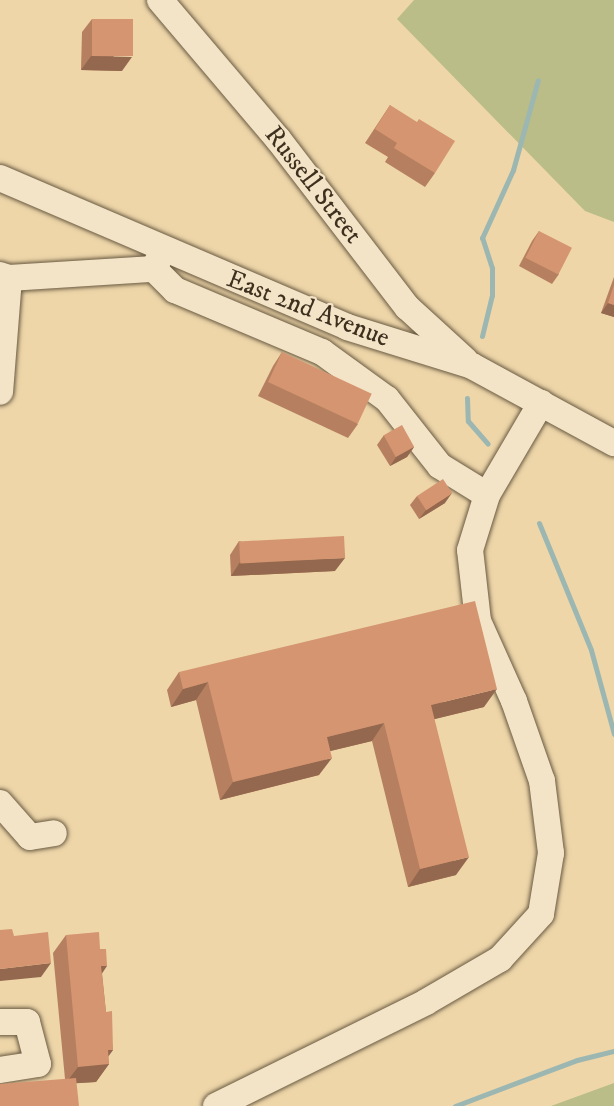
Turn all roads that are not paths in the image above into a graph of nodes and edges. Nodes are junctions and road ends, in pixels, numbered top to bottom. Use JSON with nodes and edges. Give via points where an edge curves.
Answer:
{"nodes":[{"id":1,"x":160,"y":0,"type":"edge"},
{"id":2,"x":0,"y":178,"type":"edge"},
{"id":3,"x":158,"y":260,"type":"junction"},
{"id":4,"x":4,"y":277,"type":"edge"},
{"id":5,"x":2,"y":350,"type":"edge"},
{"id":6,"x":472,"y":366,"type":"junction"},
{"id":7,"x":0,"y":392,"type":"edge"},
{"id":8,"x":541,"y":403,"type":"junction"},
{"id":9,"x":614,"y":443,"type":"edge"},
{"id":10,"x":487,"y":495,"type":"junction"},
{"id":11,"x":0,"y":803,"type":"edge"},
{"id":12,"x":54,"y":833,"type":"dead end"},
{"id":13,"x":0,"y":1022,"type":"edge"},
{"id":14,"x":0,"y":1070,"type":"edge"},
{"id":15,"x":216,"y":1106,"type":"edge"}],
"edges":[{"from":1,"to":6,"type":"street","name":"Russell Street","via":[[263,121],[407,307]]},
{"from":2,"to":3,"type":"street","name":"East 2nd Avenue"},
{"from":3,"to":4,"type":"street"},
{"from":3,"to":6,"type":"street","name":"East 2nd Avenue","via":[[347,327]]},
{"from":3,"to":10,"type":"street","via":[[175,290],[322,352],[387,399],[440,466]]},
{"from":4,"to":5,"type":"street"},
{"from":5,"to":7,"type":"street"},
{"from":6,"to":8,"type":"street","name":"East 2nd Avenue"},
{"from":8,"to":9,"type":"street","name":"East 2nd Avenue"},
{"from":8,"to":10,"type":"street"},
{"from":10,"to":15,"type":"street","via":[[470,550],[478,621],[514,701],[542,781],[551,853],[541,914],[500,959]]},
{"from":11,"to":12,"type":"street","via":[[30,837]]},
{"from":13,"to":14,"type":"street","via":[[27,1022],[38,1064]]}]}
